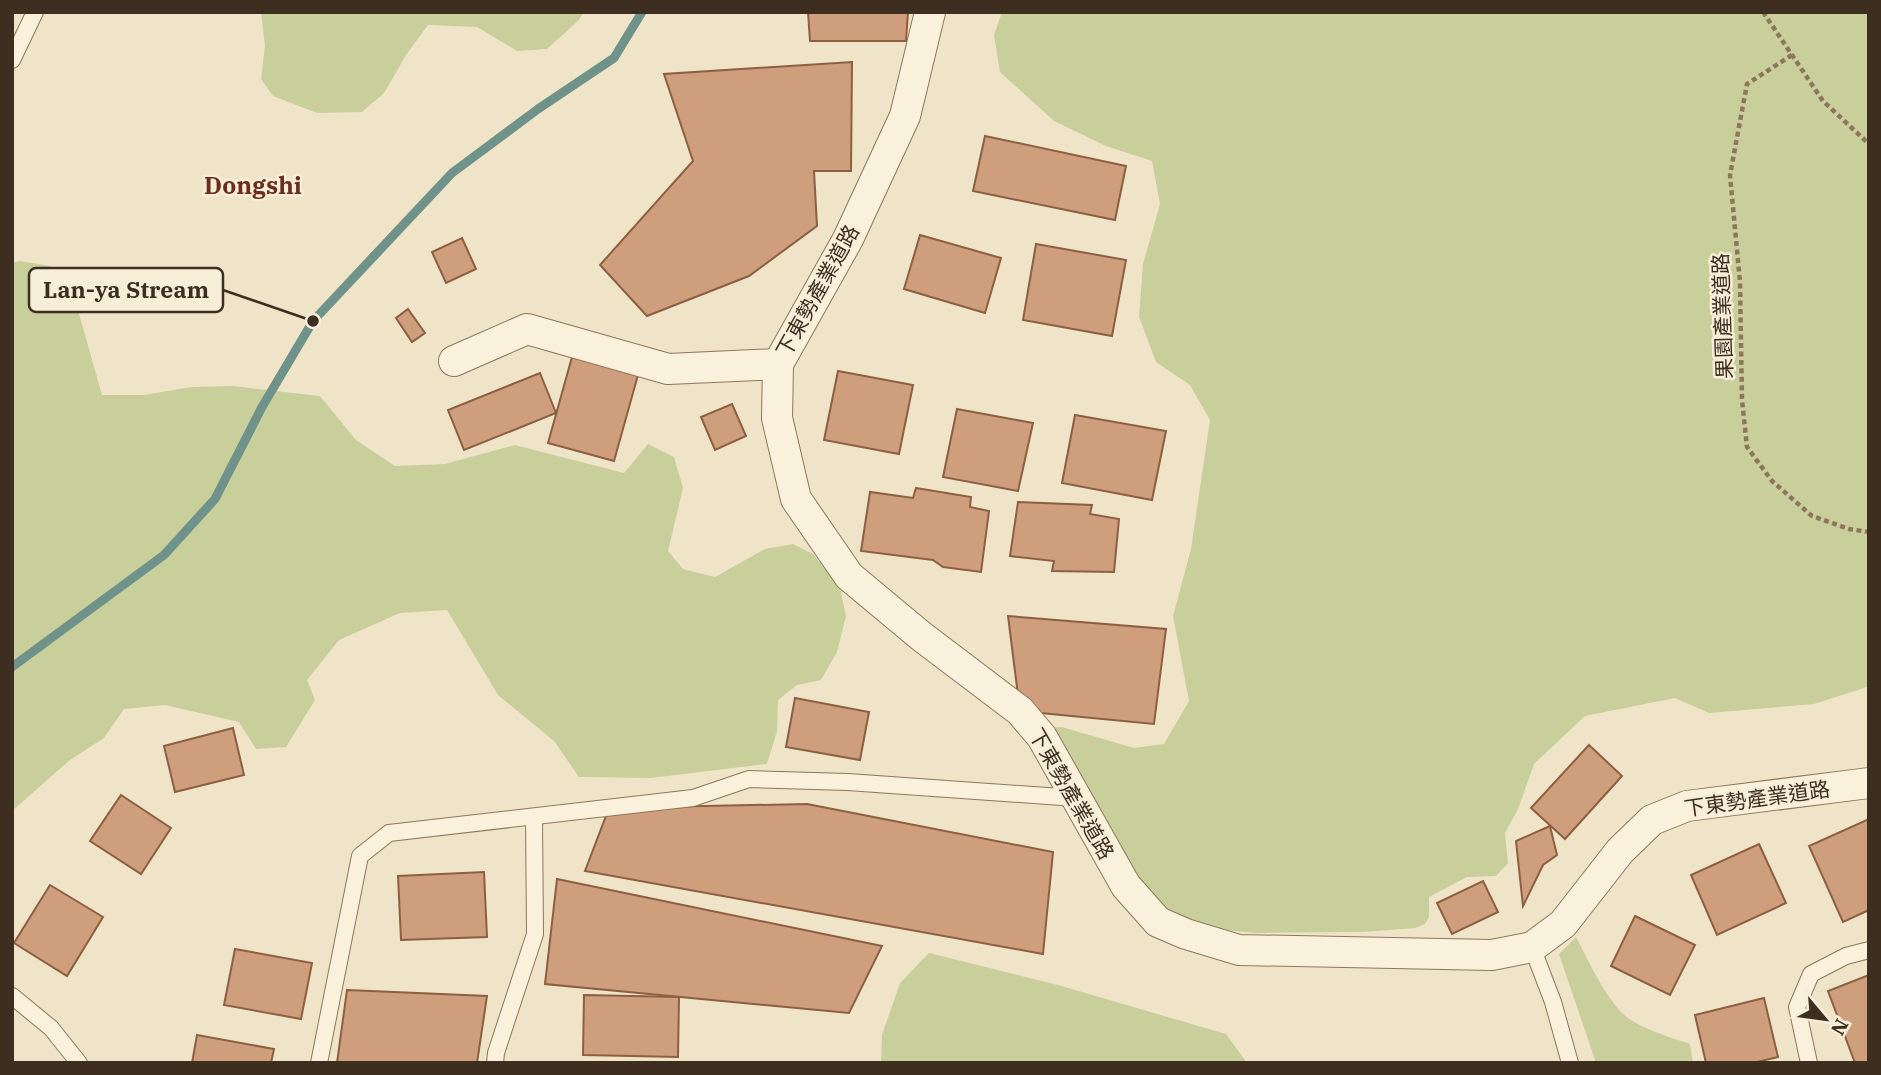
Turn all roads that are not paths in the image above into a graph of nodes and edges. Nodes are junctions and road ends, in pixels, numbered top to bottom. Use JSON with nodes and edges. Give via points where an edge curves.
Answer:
{"nodes":[{"id":1,"x":36,"y":12,"type":"edge"},
{"id":2,"x":930,"y":12,"type":"edge"},
{"id":3,"x":12,"y":60,"type":"edge"},
{"id":4,"x":454,"y":361,"type":"dead end"},
{"id":5,"x":778,"y":364,"type":"junction"},
{"id":6,"x":1869,"y":783,"type":"edge"},
{"id":7,"x":1075,"y":798,"type":"junction"},
{"id":8,"x":534,"y":817,"type":"junction"},
{"id":9,"x":1531,"y":947,"type":"junction"},
{"id":10,"x":1869,"y":950,"type":"edge"},
{"id":11,"x":12,"y":996,"type":"edge"},
{"id":12,"x":79,"y":1063,"type":"edge"},
{"id":13,"x":319,"y":1063,"type":"edge"},
{"id":14,"x":495,"y":1063,"type":"edge"},
{"id":15,"x":1570,"y":1063,"type":"edge"},
{"id":16,"x":1810,"y":1063,"type":"edge"}],
"edges":[{"from":1,"to":3,"type":"lane"},
{"from":2,"to":5,"type":"street","name":"下東勢產業道路","via":[[905,116],[848,239]]},
{"from":4,"to":5,"type":"street","via":[[527,329],[668,369]]},
{"from":5,"to":7,"type":"street","name":"下東勢產業道路","via":[[777,418],[796,499],[849,576],[1020,711],[1042,737]]},
{"from":6,"to":9,"type":"street","name":"下東勢產業道路","via":[[1687,806],[1652,820],[1620,852],[1563,924]]},
{"from":7,"to":8,"type":"lane","via":[[749,779],[693,798]]},
{"from":7,"to":9,"type":"street","name":"下東勢產業道路","via":[[1126,886],[1158,922],[1186,934],[1239,950],[1492,955]]},
{"from":8,"to":13,"type":"lane","via":[[389,833],[360,856]]},
{"from":8,"to":14,"type":"lane","via":[[535,934]]},
{"from":9,"to":15,"type":"lane"},
{"from":10,"to":16,"type":"lane","via":[[1811,974],[1797,1007]]},
{"from":11,"to":12,"type":"lane","via":[[51,1028]]}]}
